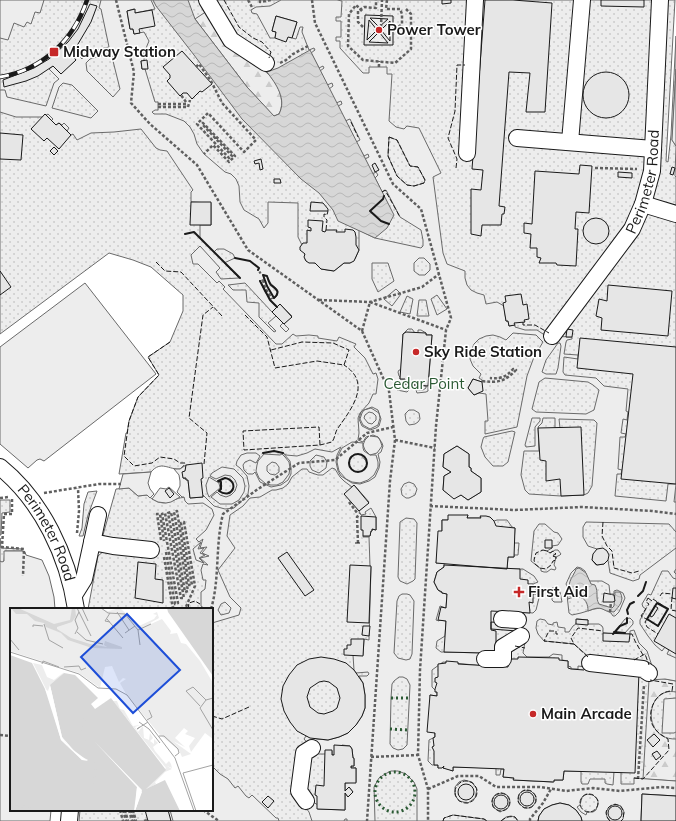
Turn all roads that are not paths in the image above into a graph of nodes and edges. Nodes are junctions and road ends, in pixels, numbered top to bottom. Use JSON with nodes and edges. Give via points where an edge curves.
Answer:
{"nodes":[{"id":1,"x":207,"y":0,"type":"edge"},
{"id":2,"x":475,"y":0,"type":"edge"},
{"id":3,"x":582,"y":0,"type":"edge"},
{"id":4,"x":660,"y":0,"type":"edge"},
{"id":5,"x":266,"y":63,"type":"road end"},
{"id":6,"x":517,"y":138,"type":"dead end"},
{"id":7,"x":570,"y":142,"type":"junction"},
{"id":8,"x":653,"y":149,"type":"junction"},
{"id":9,"x":467,"y":153,"type":"dead end"},
{"id":10,"x":643,"y":204,"type":"junction"},
{"id":11,"x":676,"y":214,"type":"edge"},
{"id":12,"x":552,"y":336,"type":"dead end"},
{"id":13,"x":0,"y":467,"type":"edge"},
{"id":14,"x":98,"y":515,"type":"dead end"},
{"id":15,"x":92,"y":542,"type":"junction"},
{"id":16,"x":158,"y":548,"type":"road end"},
{"id":17,"x":75,"y":602,"type":"edge"},
{"id":18,"x":502,"y":619,"type":"dead end"},
{"id":19,"x":518,"y":620,"type":"dead end"},
{"id":20,"x":521,"y":636,"type":"dead end"},
{"id":21,"x":485,"y":660,"type":"dead end"},
{"id":22,"x":590,"y":663,"type":"dead end"},
{"id":23,"x":646,"y":671,"type":"road end"},
{"id":24,"x":312,"y":748,"type":"dead end"},
{"id":25,"x":306,"y":801,"type":"dead end"},
{"id":26,"x":70,"y":811,"type":"edge"},
{"id":27,"x":69,"y":821,"type":"edge"}],
"edges":[{"from":1,"to":5,"type":"street","via":[[230,40]]},
{"from":2,"to":9,"type":"street"},
{"from":3,"to":7,"type":"street"},
{"from":4,"to":8,"type":"street","name":"Perimeter Road"},
{"from":6,"to":7,"type":"street"},
{"from":7,"to":8,"type":"street"},
{"from":8,"to":10,"type":"street","name":"Perimeter Road","via":[[651,175]]},
{"from":10,"to":11,"type":"street"},
{"from":10,"to":12,"type":"street","name":"Perimeter Road","via":[[632,229]]},
{"from":13,"to":17,"type":"street","name":"Perimeter Road","via":[[13,478],[20,496],[35,504],[55,540]]},
{"from":14,"to":15,"type":"street"},
{"from":15,"to":16,"type":"street","via":[[113,546]]},
{"from":15,"to":17,"type":"street","via":[[84,579]]},
{"from":18,"to":19,"type":"street"},
{"from":20,"to":21,"type":"street","via":[[503,647],[503,659]]},
{"from":22,"to":23,"type":"street"},
{"from":24,"to":25,"type":"street","via":[[304,753],[299,791]]},
{"from":26,"to":27,"type":"street"}]}
